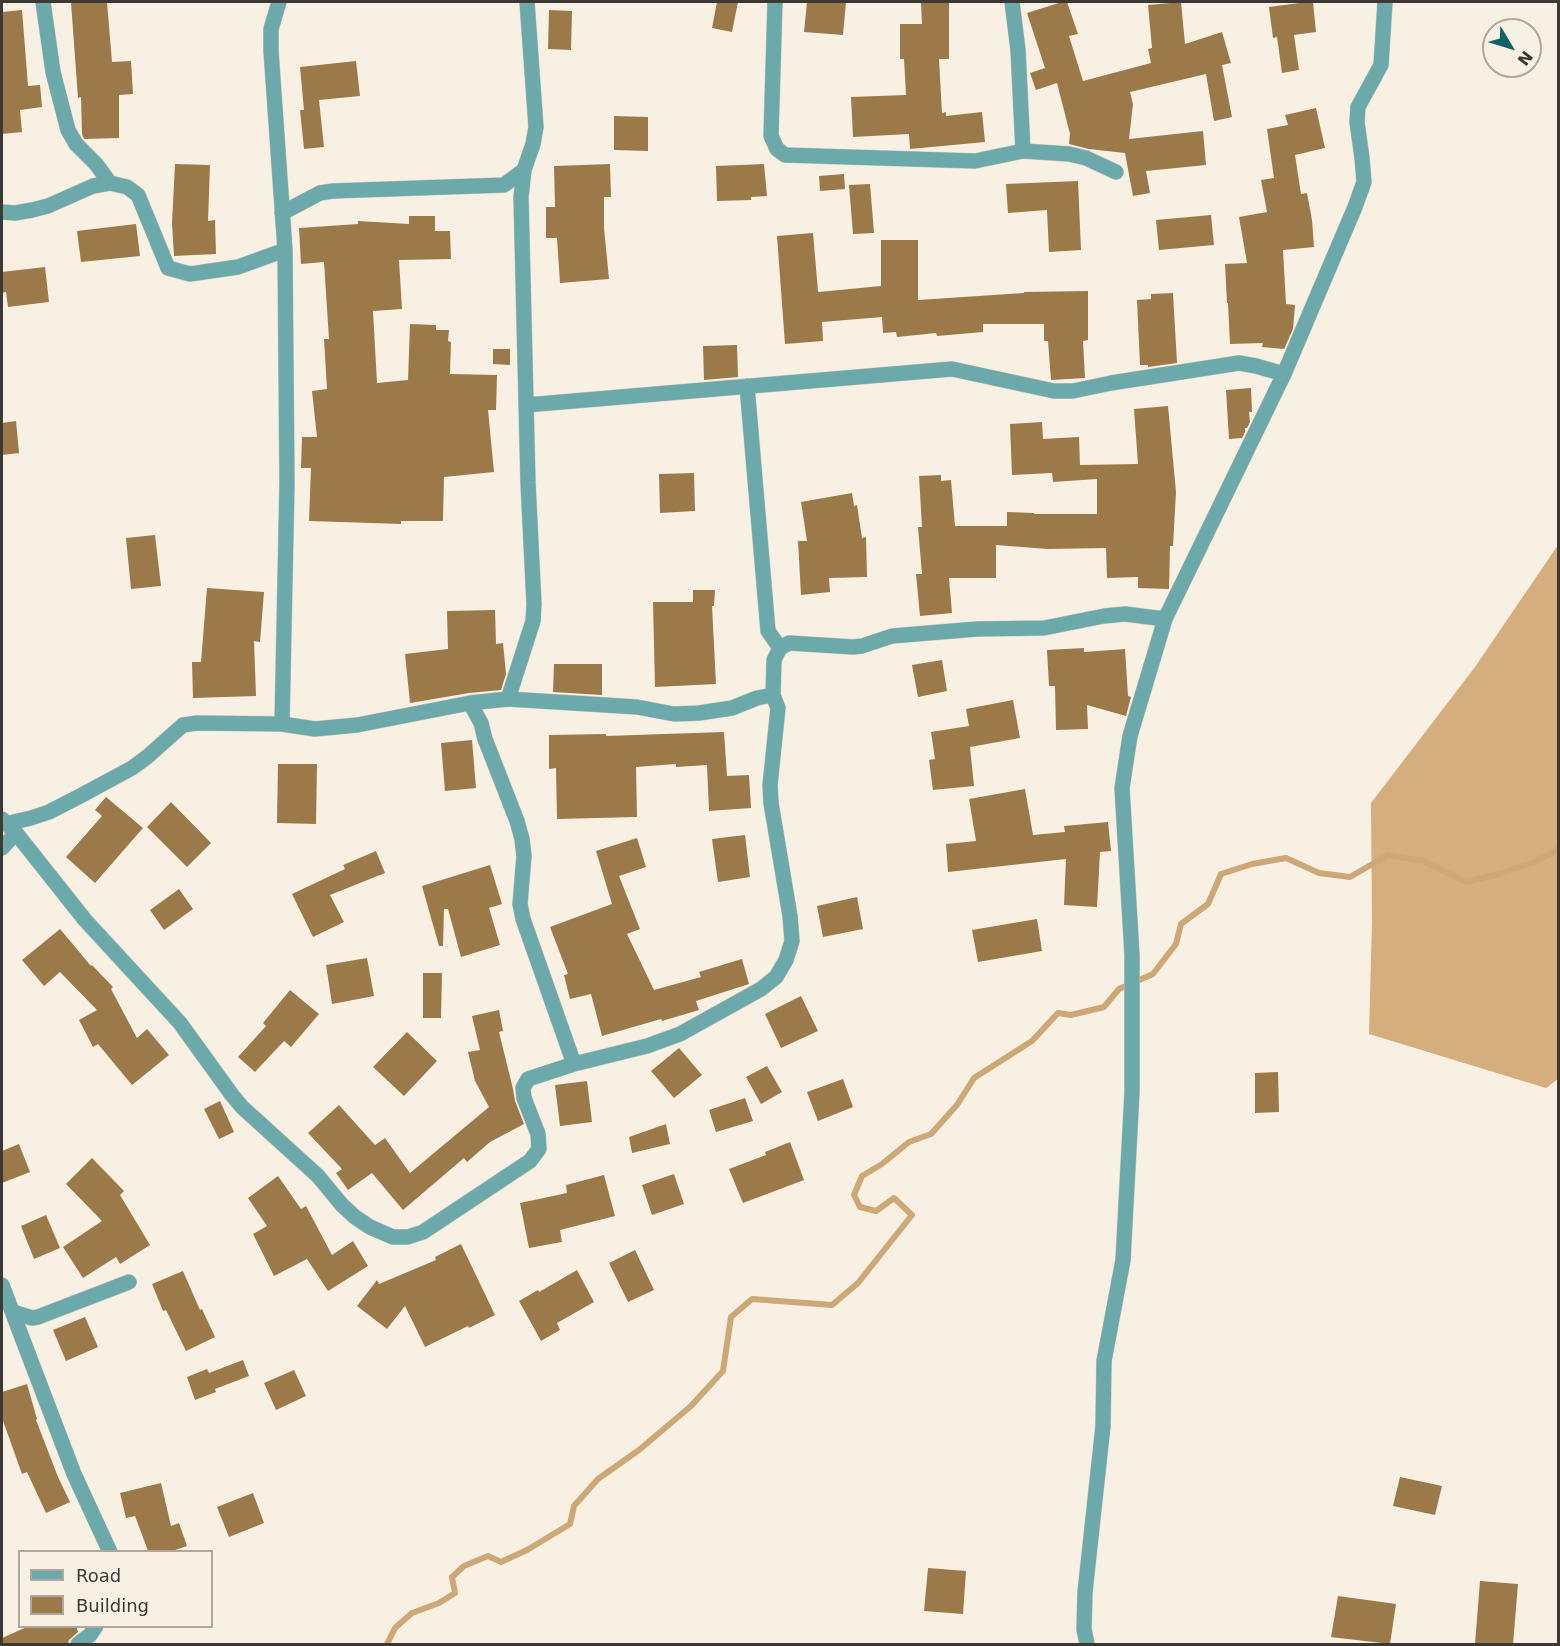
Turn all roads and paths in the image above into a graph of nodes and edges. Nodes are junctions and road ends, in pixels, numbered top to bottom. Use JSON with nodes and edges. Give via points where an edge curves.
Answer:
{"nodes":[{"id":1,"x":43,"y":2,"type":"edge"},
{"id":2,"x":279,"y":2,"type":"edge"},
{"id":3,"x":527,"y":2,"type":"edge"},
{"id":4,"x":775,"y":2,"type":"edge"},
{"id":5,"x":1012,"y":2,"type":"edge"},
{"id":6,"x":1385,"y":2,"type":"edge"},
{"id":7,"x":1023,"y":151,"type":"junction"},
{"id":8,"x":524,"y":170,"type":"junction"},
{"id":9,"x":1116,"y":172,"type":"dead end"},
{"id":10,"x":110,"y":183,"type":"junction"},
{"id":11,"x":504,"y":184,"type":"junction"},
{"id":12,"x":521,"y":197,"type":"junction"},
{"id":13,"x":2,"y":212,"type":"edge"},
{"id":14,"x":282,"y":213,"type":"junction"},
{"id":15,"x":285,"y":250,"type":"junction"},
{"id":16,"x":1284,"y":374,"type":"junction"},
{"id":17,"x":747,"y":386,"type":"junction"},
{"id":18,"x":526,"y":405,"type":"junction"},
{"id":19,"x":1165,"y":618,"type":"junction"},
{"id":20,"x":780,"y":648,"type":"junction"},
{"id":21,"x":773,"y":695,"type":"junction"},
{"id":22,"x":508,"y":699,"type":"junction"},
{"id":23,"x":470,"y":703,"type":"junction"},
{"id":24,"x":282,"y":724,"type":"junction"},
{"id":25,"x":8,"y":825,"type":"edge"},
{"id":26,"x":2,"y":848,"type":"edge"},
{"id":27,"x":574,"y":1064,"type":"junction"},
{"id":28,"x":129,"y":1282,"type":"dead end"},
{"id":29,"x":2,"y":1285,"type":"edge"},
{"id":30,"x":14,"y":1312,"type":"junction"},
{"id":31,"x":110,"y":1550,"type":"edge"},
{"id":32,"x":95,"y":1628,"type":"edge"},
{"id":33,"x":78,"y":1644,"type":"edge"},
{"id":34,"x":1087,"y":1644,"type":"edge"}],
"edges":[{"from":1,"to":10,"type":"street","via":[[53,72],[68,130]]},
{"from":2,"to":14,"type":"street","via":[[271,29],[271,51]]},
{"from":3,"to":8,"type":"street","via":[[536,127]]},
{"from":4,"to":7,"type":"street","via":[[771,136],[777,149],[785,154],[975,160]]},
{"from":5,"to":7,"type":"street"},
{"from":6,"to":16,"type":"street","via":[[1381,65],[1358,107],[1364,182]]},
{"from":7,"to":9,"type":"street","via":[[1086,158]]},
{"from":8,"to":11,"type":"street"},
{"from":8,"to":12,"type":"street"},
{"from":10,"to":13,"type":"street","via":[[93,186],[48,206]]},
{"from":10,"to":15,"type":"street","via":[[127,187],[138,195],[168,268],[190,274],[238,267]]},
{"from":11,"to":12,"type":"street"},
{"from":11,"to":14,"type":"street","via":[[333,191],[320,193]]},
{"from":12,"to":18,"type":"street"},
{"from":14,"to":15,"type":"street"},
{"from":15,"to":24,"type":"street","via":[[287,483]]},
{"from":16,"to":17,"type":"street","via":[[1239,363],[1054,391],[952,369]]},
{"from":16,"to":19,"type":"street"},
{"from":17,"to":18,"type":"street"},
{"from":17,"to":20,"type":"street","via":[[768,630]]},
{"from":18,"to":22,"type":"street","via":[[533,621]]},
{"from":19,"to":20,"type":"street","via":[[1104,616],[1044,628],[892,636],[852,647],[789,643]]},
{"from":19,"to":34,"type":"street","via":[[1130,736],[1122,788],[1132,955],[1132,1092],[1123,1260],[1104,1361],[1102,1444],[1085,1592]]},
{"from":20,"to":21,"type":"street","via":[[774,660]]},
{"from":21,"to":22,"type":"street","via":[[732,708],[674,714],[637,707]]},
{"from":21,"to":27,"type":"street","via":[[778,718],[770,785],[792,933],[786,960],[776,977],[761,989],[680,1034]]},
{"from":22,"to":23,"type":"street"},
{"from":23,"to":24,"type":"street","via":[[357,725],[315,729]]},
{"from":23,"to":27,"type":"street","via":[[481,723],[522,838],[523,920]]},
{"from":24,"to":25,"type":"street","via":[[183,725],[132,768],[49,812]]},
{"from":25,"to":26,"type":"street"},
{"from":25,"to":27,"type":"street","via":[[85,920],[180,1023],[242,1107],[318,1176],[355,1217],[393,1237],[408,1238],[423,1232],[530,1161],[539,1149],[538,1134],[523,1088],[528,1079]]},
{"from":28,"to":30,"type":"street","via":[[38,1317]]},
{"from":29,"to":30,"type":"street"},
{"from":30,"to":31,"type":"street","via":[[75,1474]]},
{"from":32,"to":33,"type":"street"}]}
